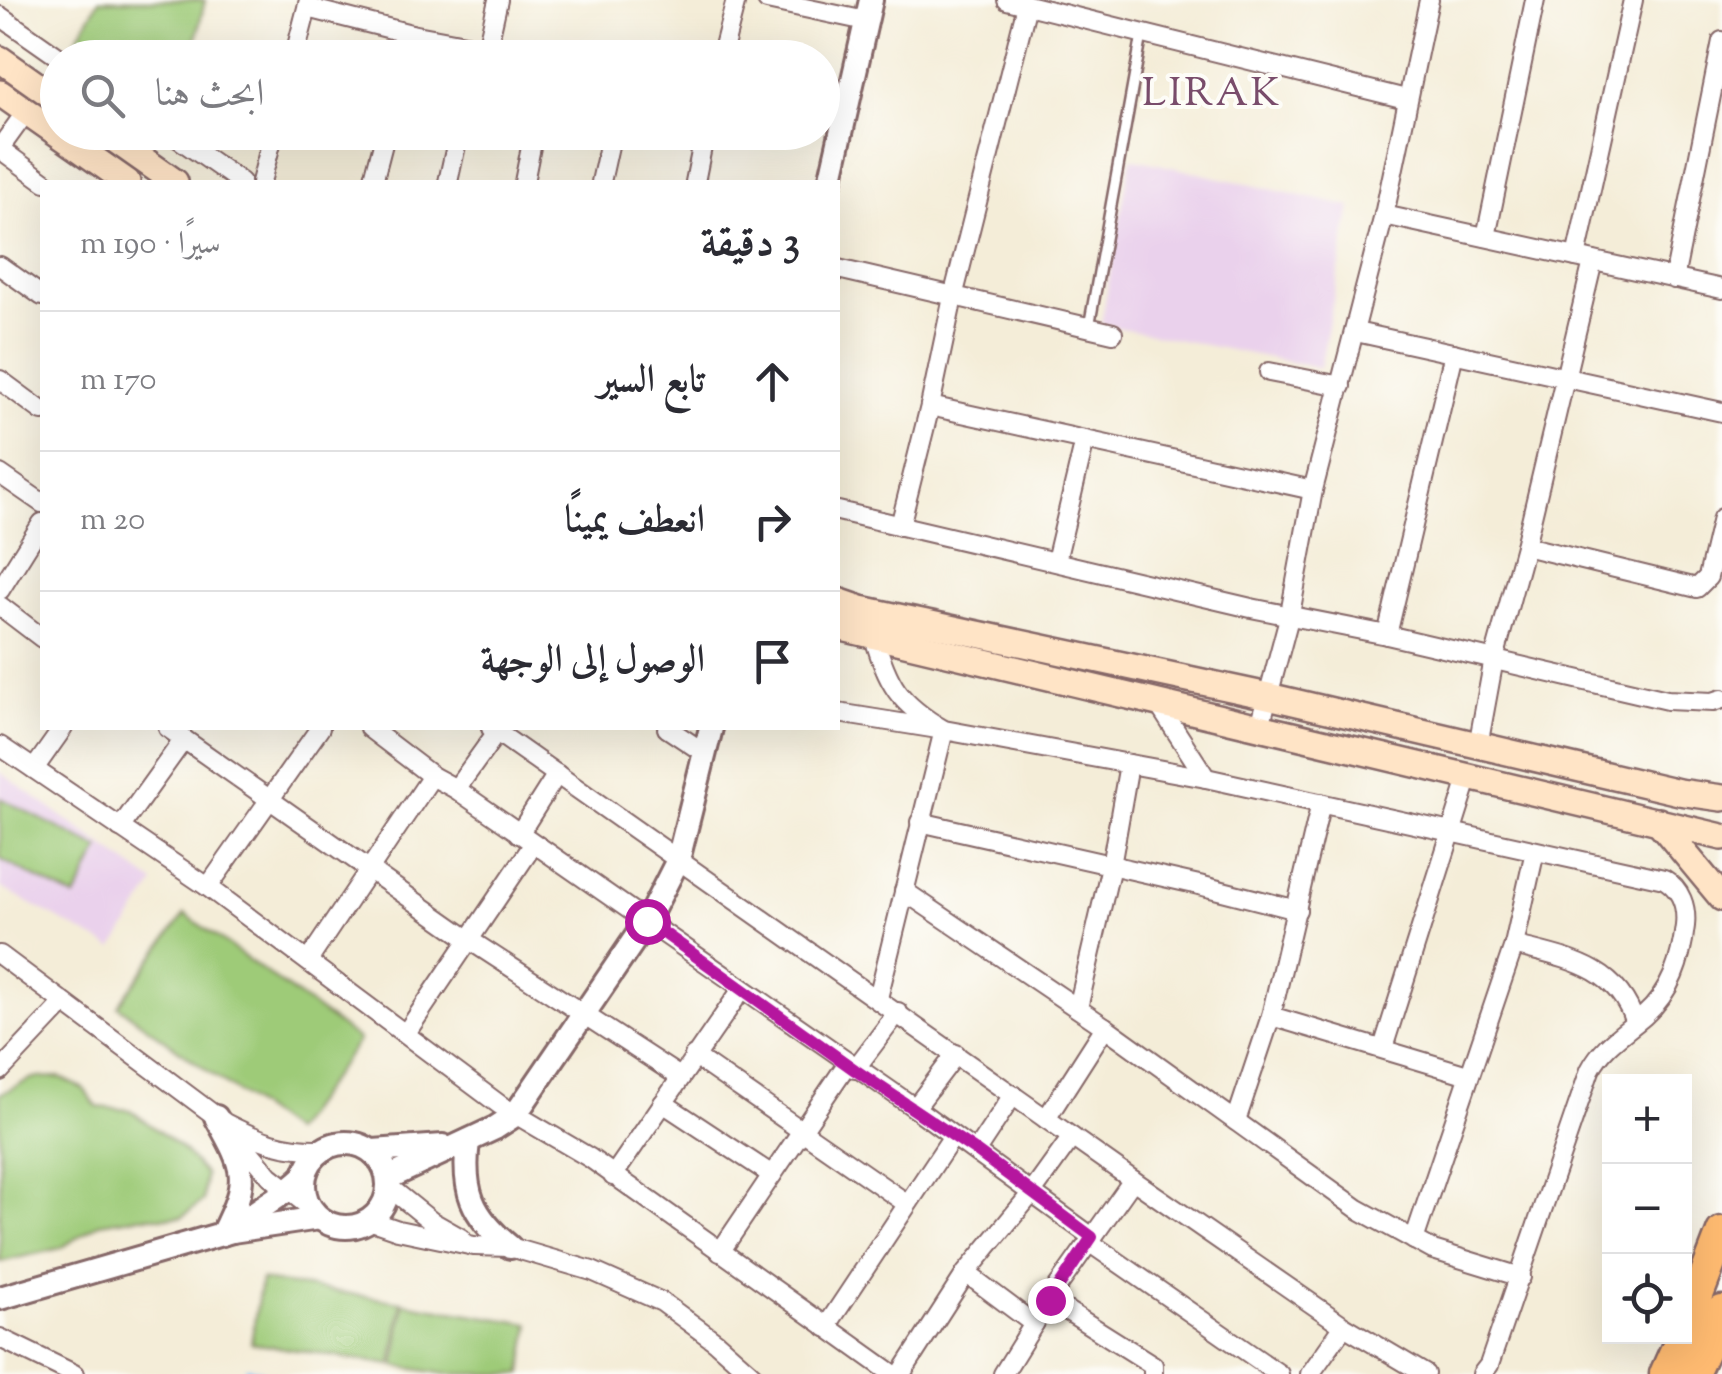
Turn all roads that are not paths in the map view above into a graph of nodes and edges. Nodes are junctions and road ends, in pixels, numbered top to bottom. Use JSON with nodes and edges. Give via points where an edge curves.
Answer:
{"nodes":[{"id":1,"x":498,"y":0,"type":"edge"},
{"id":2,"x":736,"y":0,"type":"edge"},
{"id":3,"x":766,"y":0,"type":"edge"},
{"id":4,"x":1007,"y":0,"type":"edge"},
{"id":5,"x":1429,"y":0,"type":"edge"},
{"id":6,"x":1535,"y":0,"type":"edge"},
{"id":7,"x":1632,"y":0,"type":"edge"},
{"id":8,"x":308,"y":4,"type":"edge"},
{"id":9,"x":1027,"y":5,"type":"junction"},
{"id":10,"x":869,"y":10,"type":"edge"},
{"id":11,"x":0,"y":16,"type":"edge"},
{"id":12,"x":1143,"y":32,"type":"junction"},
{"id":13,"x":411,"y":34,"type":"junction"},
{"id":14,"x":299,"y":40,"type":"edge"},
{"id":15,"x":410,"y":40,"type":"edge"},
{"id":16,"x":435,"y":40,"type":"edge"},
{"id":17,"x":483,"y":40,"type":"edge"},
{"id":18,"x":726,"y":40,"type":"edge"},
{"id":19,"x":1722,"y":41,"type":"edge"},
{"id":20,"x":40,"y":44,"type":"edge"},
{"id":21,"x":0,"y":59,"type":"edge"},
{"id":22,"x":40,"y":87,"type":"edge"},
{"id":23,"x":0,"y":93,"type":"edge"},
{"id":24,"x":1406,"y":99,"type":"junction"},
{"id":25,"x":26,"y":112,"type":"junction"},
{"id":26,"x":40,"y":122,"type":"edge"},
{"id":27,"x":840,"y":138,"type":"edge"},
{"id":28,"x":0,"y":148,"type":"edge"},
{"id":29,"x":81,"y":150,"type":"edge"},
{"id":30,"x":130,"y":150,"type":"edge"},
{"id":31,"x":195,"y":150,"type":"edge"},
{"id":32,"x":269,"y":150,"type":"edge"},
{"id":33,"x":381,"y":150,"type":"edge"},
{"id":34,"x":455,"y":150,"type":"edge"},
{"id":35,"x":530,"y":150,"type":"edge"},
{"id":36,"x":608,"y":150,"type":"edge"},
{"id":37,"x":700,"y":150,"type":"edge"},
{"id":38,"x":837,"y":150,"type":"edge"},
{"id":39,"x":43,"y":180,"type":"edge"},
{"id":40,"x":125,"y":180,"type":"edge"},
{"id":41,"x":172,"y":180,"type":"edge"},
{"id":42,"x":238,"y":180,"type":"edge"},
{"id":43,"x":262,"y":180,"type":"edge"},
{"id":44,"x":374,"y":180,"type":"edge"},
{"id":45,"x":448,"y":180,"type":"edge"},
{"id":46,"x":524,"y":180,"type":"edge"},
{"id":47,"x":600,"y":180,"type":"edge"},
{"id":48,"x":694,"y":180,"type":"edge"},
{"id":49,"x":830,"y":180,"type":"edge"},
{"id":50,"x":1384,"y":215,"type":"junction"},
{"id":51,"x":1486,"y":236,"type":"junction"},
{"id":52,"x":1584,"y":259,"type":"junction"},
{"id":53,"x":0,"y":266,"type":"edge"},
{"id":54,"x":840,"y":269,"type":"edge"},
{"id":55,"x":1674,"y":279,"type":"junction"},
{"id":56,"x":1722,"y":289,"type":"edge"},
{"id":57,"x":40,"y":295,"type":"edge"},
{"id":58,"x":953,"y":297,"type":"junction"},
{"id":59,"x":1090,"y":327,"type":"junction"},
{"id":60,"x":1356,"y":332,"type":"junction"},
{"id":61,"x":1114,"y":333,"type":"dead end"},
{"id":62,"x":1454,"y":354,"type":"junction"},
{"id":63,"x":1269,"y":372,"type":"dead end"},
{"id":64,"x":1564,"y":376,"type":"junction"},
{"id":65,"x":0,"y":380,"type":"edge"},
{"id":66,"x":1340,"y":386,"type":"junction"},
{"id":67,"x":930,"y":406,"type":"junction"},
{"id":68,"x":40,"y":410,"type":"edge"},
{"id":69,"x":1722,"y":412,"type":"edge"},
{"id":70,"x":1085,"y":440,"type":"junction"},
{"id":71,"x":0,"y":474,"type":"edge"},
{"id":72,"x":1313,"y":490,"type":"junction"},
{"id":73,"x":40,"y":502,"type":"edge"},
{"id":74,"x":840,"y":511,"type":"edge"},
{"id":75,"x":1722,"y":518,"type":"edge"},
{"id":76,"x":40,"y":526,"type":"edge"},
{"id":77,"x":900,"y":526,"type":"junction"},
{"id":78,"x":1524,"y":546,"type":"junction"},
{"id":79,"x":1056,"y":561,"type":"junction"},
{"id":80,"x":0,"y":590,"type":"edge"},
{"id":81,"x":840,"y":601,"type":"edge"},
{"id":82,"x":0,"y":606,"type":"edge"},
{"id":83,"x":1290,"y":614,"type":"junction"},
{"id":84,"x":840,"y":626,"type":"edge"},
{"id":85,"x":874,"y":634,"type":"junction"},
{"id":86,"x":1387,"y":635,"type":"junction"},
{"id":87,"x":40,"y":636,"type":"edge"},
{"id":88,"x":1494,"y":659,"type":"junction"},
{"id":89,"x":1268,"y":696,"type":"junction"},
{"id":90,"x":1722,"y":698,"type":"edge"},
{"id":91,"x":1157,"y":702,"type":"junction"},
{"id":92,"x":840,"y":713,"type":"edge"},
{"id":93,"x":1260,"y":726,"type":"junction"},
{"id":94,"x":62,"y":730,"type":"edge"},
{"id":95,"x":171,"y":730,"type":"edge"},
{"id":96,"x":319,"y":730,"type":"edge"},
{"id":97,"x":373,"y":730,"type":"edge"},
{"id":98,"x":494,"y":730,"type":"edge"},
{"id":99,"x":670,"y":730,"type":"edge"},
{"id":100,"x":711,"y":730,"type":"edge"},
{"id":101,"x":944,"y":730,"type":"junction"},
{"id":102,"x":184,"y":739,"type":"junction"},
{"id":103,"x":0,"y":746,"type":"edge"},
{"id":104,"x":1478,"y":746,"type":"junction"},
{"id":105,"x":706,"y":754,"type":"junction"},
{"id":106,"x":1129,"y":764,"type":"junction"},
{"id":107,"x":34,"y":770,"type":"junction"},
{"id":108,"x":557,"y":774,"type":"junction"},
{"id":109,"x":432,"y":776,"type":"junction"},
{"id":110,"x":1469,"y":776,"type":"junction"},
{"id":111,"x":1206,"y":778,"type":"junction"},
{"id":112,"x":1722,"y":782,"type":"edge"},
{"id":113,"x":456,"y":790,"type":"junction"},
{"id":114,"x":1680,"y":792,"type":"junction"},
{"id":115,"x":1722,"y":798,"type":"edge"},
{"id":116,"x":270,"y":800,"type":"junction"},
{"id":117,"x":1322,"y":803,"type":"junction"},
{"id":118,"x":1658,"y":820,"type":"junction"},
{"id":119,"x":920,"y":822,"type":"junction"},
{"id":120,"x":120,"y":828,"type":"junction"},
{"id":121,"x":1452,"y":833,"type":"junction"},
{"id":122,"x":1722,"y":836,"type":"edge"},
{"id":123,"x":526,"y":839,"type":"junction"},
{"id":124,"x":1535,"y":850,"type":"junction"},
{"id":125,"x":678,"y":860,"type":"junction"},
{"id":126,"x":1111,"y":866,"type":"junction"},
{"id":127,"x":370,"y":869,"type":"junction"},
{"id":128,"x":208,"y":888,"type":"junction"},
{"id":129,"x":904,"y":891,"type":"junction"},
{"id":130,"x":1722,"y":898,"type":"edge"},
{"id":131,"x":1298,"y":910,"type":"junction"},
{"id":132,"x":647,"y":921,"type":"junction"},
{"id":133,"x":471,"y":940,"type":"junction"},
{"id":134,"x":1514,"y":945,"type":"junction"},
{"id":135,"x":0,"y":955,"type":"edge"},
{"id":136,"x":308,"y":961,"type":"junction"},
{"id":137,"x":742,"y":989,"type":"junction"},
{"id":138,"x":878,"y":998,"type":"junction"},
{"id":139,"x":64,"y":1004,"type":"junction"},
{"id":140,"x":1078,"y":1008,"type":"junction"},
{"id":141,"x":898,"y":1012,"type":"junction"},
{"id":142,"x":586,"y":1013,"type":"junction"},
{"id":143,"x":1271,"y":1016,"type":"junction"},
{"id":144,"x":1635,"y":1023,"type":"junction"},
{"id":145,"x":1105,"y":1027,"type":"junction"},
{"id":146,"x":406,"y":1033,"type":"junction"},
{"id":147,"x":1382,"y":1048,"type":"junction"},
{"id":148,"x":956,"y":1054,"type":"junction"},
{"id":149,"x":694,"y":1056,"type":"junction"},
{"id":150,"x":851,"y":1066,"type":"junction"},
{"id":151,"x":0,"y":1071,"type":"edge"},
{"id":152,"x":1468,"y":1075,"type":"junction"},
{"id":153,"x":680,"y":1077,"type":"junction"},
{"id":154,"x":1013,"y":1094,"type":"junction"},
{"id":155,"x":662,"y":1103,"type":"junction"},
{"id":156,"x":915,"y":1108,"type":"junction"},
{"id":157,"x":515,"y":1115,"type":"junction"},
{"id":158,"x":1046,"y":1118,"type":"junction"},
{"id":159,"x":220,"y":1120,"type":"junction"},
{"id":160,"x":1236,"y":1120,"type":"junction"},
{"id":161,"x":802,"y":1130,"type":"junction"},
{"id":162,"x":953,"y":1136,"type":"junction"},
{"id":163,"x":1072,"y":1137,"type":"junction"},
{"id":164,"x":464,"y":1143,"type":"junction"},
{"id":165,"x":323,"y":1148,"type":"junction"},
{"id":166,"x":976,"y":1151,"type":"junction"},
{"id":167,"x":373,"y":1152,"type":"junction"},
{"id":168,"x":304,"y":1176,"type":"junction"},
{"id":169,"x":613,"y":1176,"type":"junction"},
{"id":170,"x":772,"y":1176,"type":"junction"},
{"id":171,"x":1133,"y":1180,"type":"junction"},
{"id":172,"x":388,"y":1183,"type":"junction"},
{"id":173,"x":287,"y":1193,"type":"junction"},
{"id":174,"x":1031,"y":1194,"type":"junction"},
{"id":175,"x":906,"y":1203,"type":"junction"},
{"id":176,"x":315,"y":1213,"type":"junction"},
{"id":177,"x":369,"y":1220,"type":"junction"},
{"id":178,"x":1722,"y":1232,"type":"edge"},
{"id":179,"x":227,"y":1233,"type":"junction"},
{"id":180,"x":1091,"y":1240,"type":"junction"},
{"id":181,"x":1414,"y":1240,"type":"junction"},
{"id":182,"x":474,"y":1246,"type":"junction"},
{"id":183,"x":510,"y":1247,"type":"junction"},
{"id":184,"x":720,"y":1252,"type":"junction"},
{"id":185,"x":966,"y":1272,"type":"junction"},
{"id":186,"x":1521,"y":1277,"type":"junction"},
{"id":187,"x":0,"y":1298,"type":"edge"},
{"id":188,"x":1050,"y":1300,"type":"junction"},
{"id":189,"x":1692,"y":1310,"type":"edge"},
{"id":190,"x":1722,"y":1311,"type":"edge"},
{"id":191,"x":1034,"y":1324,"type":"junction"},
{"id":192,"x":1344,"y":1326,"type":"junction"},
{"id":193,"x":826,"y":1327,"type":"junction"},
{"id":194,"x":0,"y":1338,"type":"edge"},
{"id":195,"x":1678,"y":1344,"type":"edge"},
{"id":196,"x":43,"y":1367,"type":"edge"},
{"id":197,"x":74,"y":1374,"type":"edge"},
{"id":198,"x":752,"y":1374,"type":"edge"},
{"id":199,"x":893,"y":1374,"type":"edge"},
{"id":200,"x":901,"y":1374,"type":"edge"},
{"id":201,"x":1003,"y":1374,"type":"edge"},
{"id":202,"x":1153,"y":1374,"type":"edge"},
{"id":203,"x":1278,"y":1374,"type":"edge"},
{"id":204,"x":1310,"y":1374,"type":"edge"},
{"id":205,"x":1425,"y":1374,"type":"edge"},
{"id":206,"x":1482,"y":1374,"type":"edge"},
{"id":207,"x":1665,"y":1374,"type":"edge"},
{"id":208,"x":1693,"y":1374,"type":"edge"}],
"edges":[{"from":1,"to":17,"type":"street"},
{"from":2,"to":18,"type":"street"},
{"from":3,"to":10,"type":"street"},
{"from":4,"to":9,"type":"street"},
{"from":5,"to":24,"type":"street"},
{"from":6,"to":51,"type":"street"},
{"from":7,"to":52,"type":"street"},
{"from":8,"to":13,"type":"street"},
{"from":8,"to":14,"type":"street"},
{"from":9,"to":12,"type":"street"},
{"from":9,"to":58,"type":"street"},
{"from":10,"to":27,"type":"street"},
{"from":11,"to":20,"type":"street"},
{"from":12,"to":24,"type":"street"},
{"from":12,"to":59,"type":"lane"},
{"from":13,"to":15,"type":"street"},
{"from":13,"to":16,"type":"street"},
{"from":19,"to":55,"type":"street"},
{"from":21,"to":22,"type":"main road"},
{"from":23,"to":25,"type":"main road"},
{"from":24,"to":50,"type":"street"},
{"from":25,"to":26,"type":"main road"},
{"from":25,"to":28,"type":"street"},
{"from":28,"to":39,"type":"street"},
{"from":29,"to":40,"type":"main road"},
{"from":30,"to":41,"type":"main road"},
{"from":31,"to":42,"type":"street"},
{"from":32,"to":43,"type":"street"},
{"from":33,"to":44,"type":"street"},
{"from":34,"to":45,"type":"street"},
{"from":35,"to":46,"type":"street"},
{"from":36,"to":47,"type":"street"},
{"from":37,"to":48,"type":"street"},
{"from":38,"to":49,"type":"street"},
{"from":50,"to":51,"type":"street"},
{"from":50,"to":60,"type":"street"},
{"from":51,"to":52,"type":"street"},
{"from":52,"to":55,"type":"street"},
{"from":52,"to":64,"type":"street"},
{"from":53,"to":57,"type":"street"},
{"from":54,"to":58,"type":"street"},
{"from":55,"to":56,"type":"street"},
{"from":58,"to":59,"type":"street"},
{"from":58,"to":67,"type":"street"},
{"from":59,"to":61,"type":"street"},
{"from":60,"to":62,"type":"street"},
{"from":60,"to":66,"type":"street"},
{"from":62,"to":64,"type":"street"},
{"from":62,"to":86,"type":"street"},
{"from":63,"to":66,"type":"street"},
{"from":64,"to":69,"type":"street"},
{"from":64,"to":78,"type":"street"},
{"from":65,"to":68,"type":"street"},
{"from":66,"to":72,"type":"street"},
{"from":67,"to":70,"type":"street"},
{"from":67,"to":77,"type":"street"},
{"from":70,"to":72,"type":"street"},
{"from":70,"to":79,"type":"street"},
{"from":71,"to":73,"type":"street"},
{"from":72,"to":83,"type":"street"},
{"from":74,"to":77,"type":"street"},
{"from":75,"to":78,"type":"street","via":[[1708,578],[1697,588]]},
{"from":76,"to":80,"type":"street"},
{"from":77,"to":79,"type":"street"},
{"from":78,"to":88,"type":"street"},
{"from":79,"to":83,"type":"street"},
{"from":81,"to":89,"type":"main road"},
{"from":82,"to":87,"type":"street"},
{"from":83,"to":86,"type":"street"},
{"from":83,"to":89,"type":"street"},
{"from":84,"to":85,"type":"main road"},
{"from":85,"to":91,"type":"main road"},
{"from":85,"to":101,"type":"street","via":[[896,693]]},
{"from":86,"to":88,"type":"street"},
{"from":88,"to":90,"type":"street","via":[[1667,700]]},
{"from":88,"to":104,"type":"street"},
{"from":89,"to":93,"type":"street"},
{"from":89,"to":104,"type":"main road"},
{"from":91,"to":93,"type":"main road"},
{"from":91,"to":111,"type":"street"},
{"from":92,"to":101,"type":"street"},
{"from":93,"to":110,"type":"main road"},
{"from":94,"to":107,"type":"street"},
{"from":95,"to":102,"type":"street"},
{"from":96,"to":116,"type":"street"},
{"from":97,"to":109,"type":"street"},
{"from":98,"to":108,"type":"street"},
{"from":98,"to":113,"type":"street"},
{"from":99,"to":105,"type":"street"},
{"from":100,"to":105,"type":"street"},
{"from":101,"to":106,"type":"street"},
{"from":101,"to":119,"type":"street"},
{"from":102,"to":116,"type":"street"},
{"from":102,"to":120,"type":"street"},
{"from":103,"to":107,"type":"street"},
{"from":104,"to":114,"type":"main road"},
{"from":105,"to":125,"type":"street"},
{"from":106,"to":111,"type":"street"},
{"from":106,"to":126,"type":"street"},
{"from":107,"to":120,"type":"street"},
{"from":108,"to":123,"type":"street"},
{"from":108,"to":125,"type":"street"},
{"from":109,"to":113,"type":"street"},
{"from":109,"to":127,"type":"street"},
{"from":110,"to":118,"type":"main road"},
{"from":110,"to":121,"type":"street"},
{"from":111,"to":117,"type":"street"},
{"from":112,"to":114,"type":"main road"},
{"from":113,"to":123,"type":"street"},
{"from":114,"to":115,"type":"main road"},
{"from":116,"to":127,"type":"street"},
{"from":116,"to":128,"type":"street"},
{"from":117,"to":121,"type":"street"},
{"from":117,"to":131,"type":"street"},
{"from":118,"to":122,"type":"main road"},
{"from":118,"to":130,"type":"main road"},
{"from":119,"to":126,"type":"street"},
{"from":119,"to":129,"type":"street"},
{"from":120,"to":128,"type":"street"},
{"from":121,"to":124,"type":"street"},
{"from":121,"to":147,"type":"street"},
{"from":123,"to":132,"type":"street"},
{"from":123,"to":133,"type":"street"},
{"from":124,"to":134,"type":"street"},
{"from":124,"to":144,"type":"street","via":[[1664,879],[1677,890],[1686,916],[1682,954],[1662,996]]},
{"from":125,"to":132,"type":"street"},
{"from":125,"to":138,"type":"street"},
{"from":126,"to":131,"type":"street"},
{"from":126,"to":140,"type":"street"},
{"from":127,"to":133,"type":"street"},
{"from":127,"to":136,"type":"street"},
{"from":128,"to":136,"type":"street"},
{"from":129,"to":138,"type":"street"},
{"from":129,"to":140,"type":"street"},
{"from":131,"to":143,"type":"street"},
{"from":132,"to":137,"type":"street"},
{"from":132,"to":142,"type":"street"},
{"from":133,"to":142,"type":"street"},
{"from":133,"to":146,"type":"street"},
{"from":134,"to":144,"type":"street","via":[[1610,980]]},
{"from":134,"to":152,"type":"street"},
{"from":135,"to":139,"type":"street"},
{"from":136,"to":146,"type":"street"},
{"from":137,"to":149,"type":"street"},
{"from":137,"to":150,"type":"street"},
{"from":138,"to":141,"type":"street"},
{"from":139,"to":151,"type":"street"},
{"from":139,"to":159,"type":"street"},
{"from":140,"to":145,"type":"street"},
{"from":141,"to":148,"type":"street"},
{"from":141,"to":150,"type":"street"},
{"from":142,"to":153,"type":"street"},
{"from":142,"to":157,"type":"street"},
{"from":143,"to":147,"type":"street"},
{"from":143,"to":160,"type":"street"},
{"from":144,"to":186,"type":"street","via":[[1608,1043],[1590,1070]]},
{"from":145,"to":158,"type":"street"},
{"from":145,"to":160,"type":"street"},
{"from":146,"to":157,"type":"street"},
{"from":147,"to":152,"type":"street"},
{"from":148,"to":154,"type":"street"},
{"from":148,"to":156,"type":"street"},
{"from":149,"to":153,"type":"street"},
{"from":149,"to":161,"type":"street"},
{"from":150,"to":156,"type":"street"},
{"from":150,"to":161,"type":"street"},
{"from":152,"to":181,"type":"street"},
{"from":153,"to":155,"type":"street"},
{"from":154,"to":158,"type":"street"},
{"from":154,"to":166,"type":"street"},
{"from":155,"to":169,"type":"street"},
{"from":155,"to":170,"type":"street"},
{"from":156,"to":162,"type":"street"},
{"from":157,"to":164,"type":"street"},
{"from":157,"to":169,"type":"street"},
{"from":158,"to":163,"type":"street"},
{"from":159,"to":165,"type":"street","via":[[291,1150]]},
{"from":159,"to":173,"type":"street"},
{"from":159,"to":179,"type":"street","via":[[243,1174]]},
{"from":160,"to":181,"type":"street","via":[[1358,1209]]},
{"from":161,"to":170,"type":"street"},
{"from":161,"to":175,"type":"street"},
{"from":162,"to":166,"type":"street"},
{"from":162,"to":175,"type":"street"},
{"from":163,"to":171,"type":"street"},
{"from":163,"to":174,"type":"street"},
{"from":164,"to":167,"type":"street"},
{"from":164,"to":172,"type":"street"},
{"from":164,"to":183,"type":"street","via":[[468,1194]]},
{"from":165,"to":167,"type":"street","via":[[348,1142]]},
{"from":165,"to":168,"type":"street"},
{"from":166,"to":174,"type":"street"},
{"from":167,"to":172,"type":"street"},
{"from":168,"to":173,"type":"street"},
{"from":168,"to":176,"type":"street"},
{"from":169,"to":184,"type":"street"},
{"from":170,"to":184,"type":"street"},
{"from":171,"to":180,"type":"street"},
{"from":171,"to":192,"type":"street"},
{"from":172,"to":177,"type":"street","via":[[386,1200]]},
{"from":172,"to":182,"type":"street"},
{"from":173,"to":176,"type":"street"},
{"from":173,"to":179,"type":"street"},
{"from":174,"to":180,"type":"street"},
{"from":174,"to":185,"type":"street"},
{"from":175,"to":193,"type":"street"},
{"from":176,"to":177,"type":"street","via":[[344,1228]]},
{"from":176,"to":179,"type":"street"},
{"from":177,"to":182,"type":"street"},
{"from":178,"to":189,"type":"highway"},
{"from":179,"to":187,"type":"street"},
{"from":180,"to":188,"type":"street"},
{"from":180,"to":203,"type":"street"},
{"from":181,"to":186,"type":"street"},
{"from":182,"to":183,"type":"street"},
{"from":183,"to":198,"type":"street","via":[[592,1271],[662,1302]]},
{"from":184,"to":193,"type":"street"},
{"from":185,"to":191,"type":"street"},
{"from":185,"to":200,"type":"street"},
{"from":186,"to":206,"type":"street"},
{"from":188,"to":191,"type":"street"},
{"from":188,"to":202,"type":"street","via":[[1153,1365]]},
{"from":190,"to":208,"type":"highway"},
{"from":191,"to":201,"type":"street"},
{"from":192,"to":204,"type":"street"},
{"from":192,"to":205,"type":"street"},
{"from":193,"to":199,"type":"street"},
{"from":194,"to":196,"type":"street"},
{"from":195,"to":207,"type":"highway"},
{"from":196,"to":197,"type":"street"}]}
